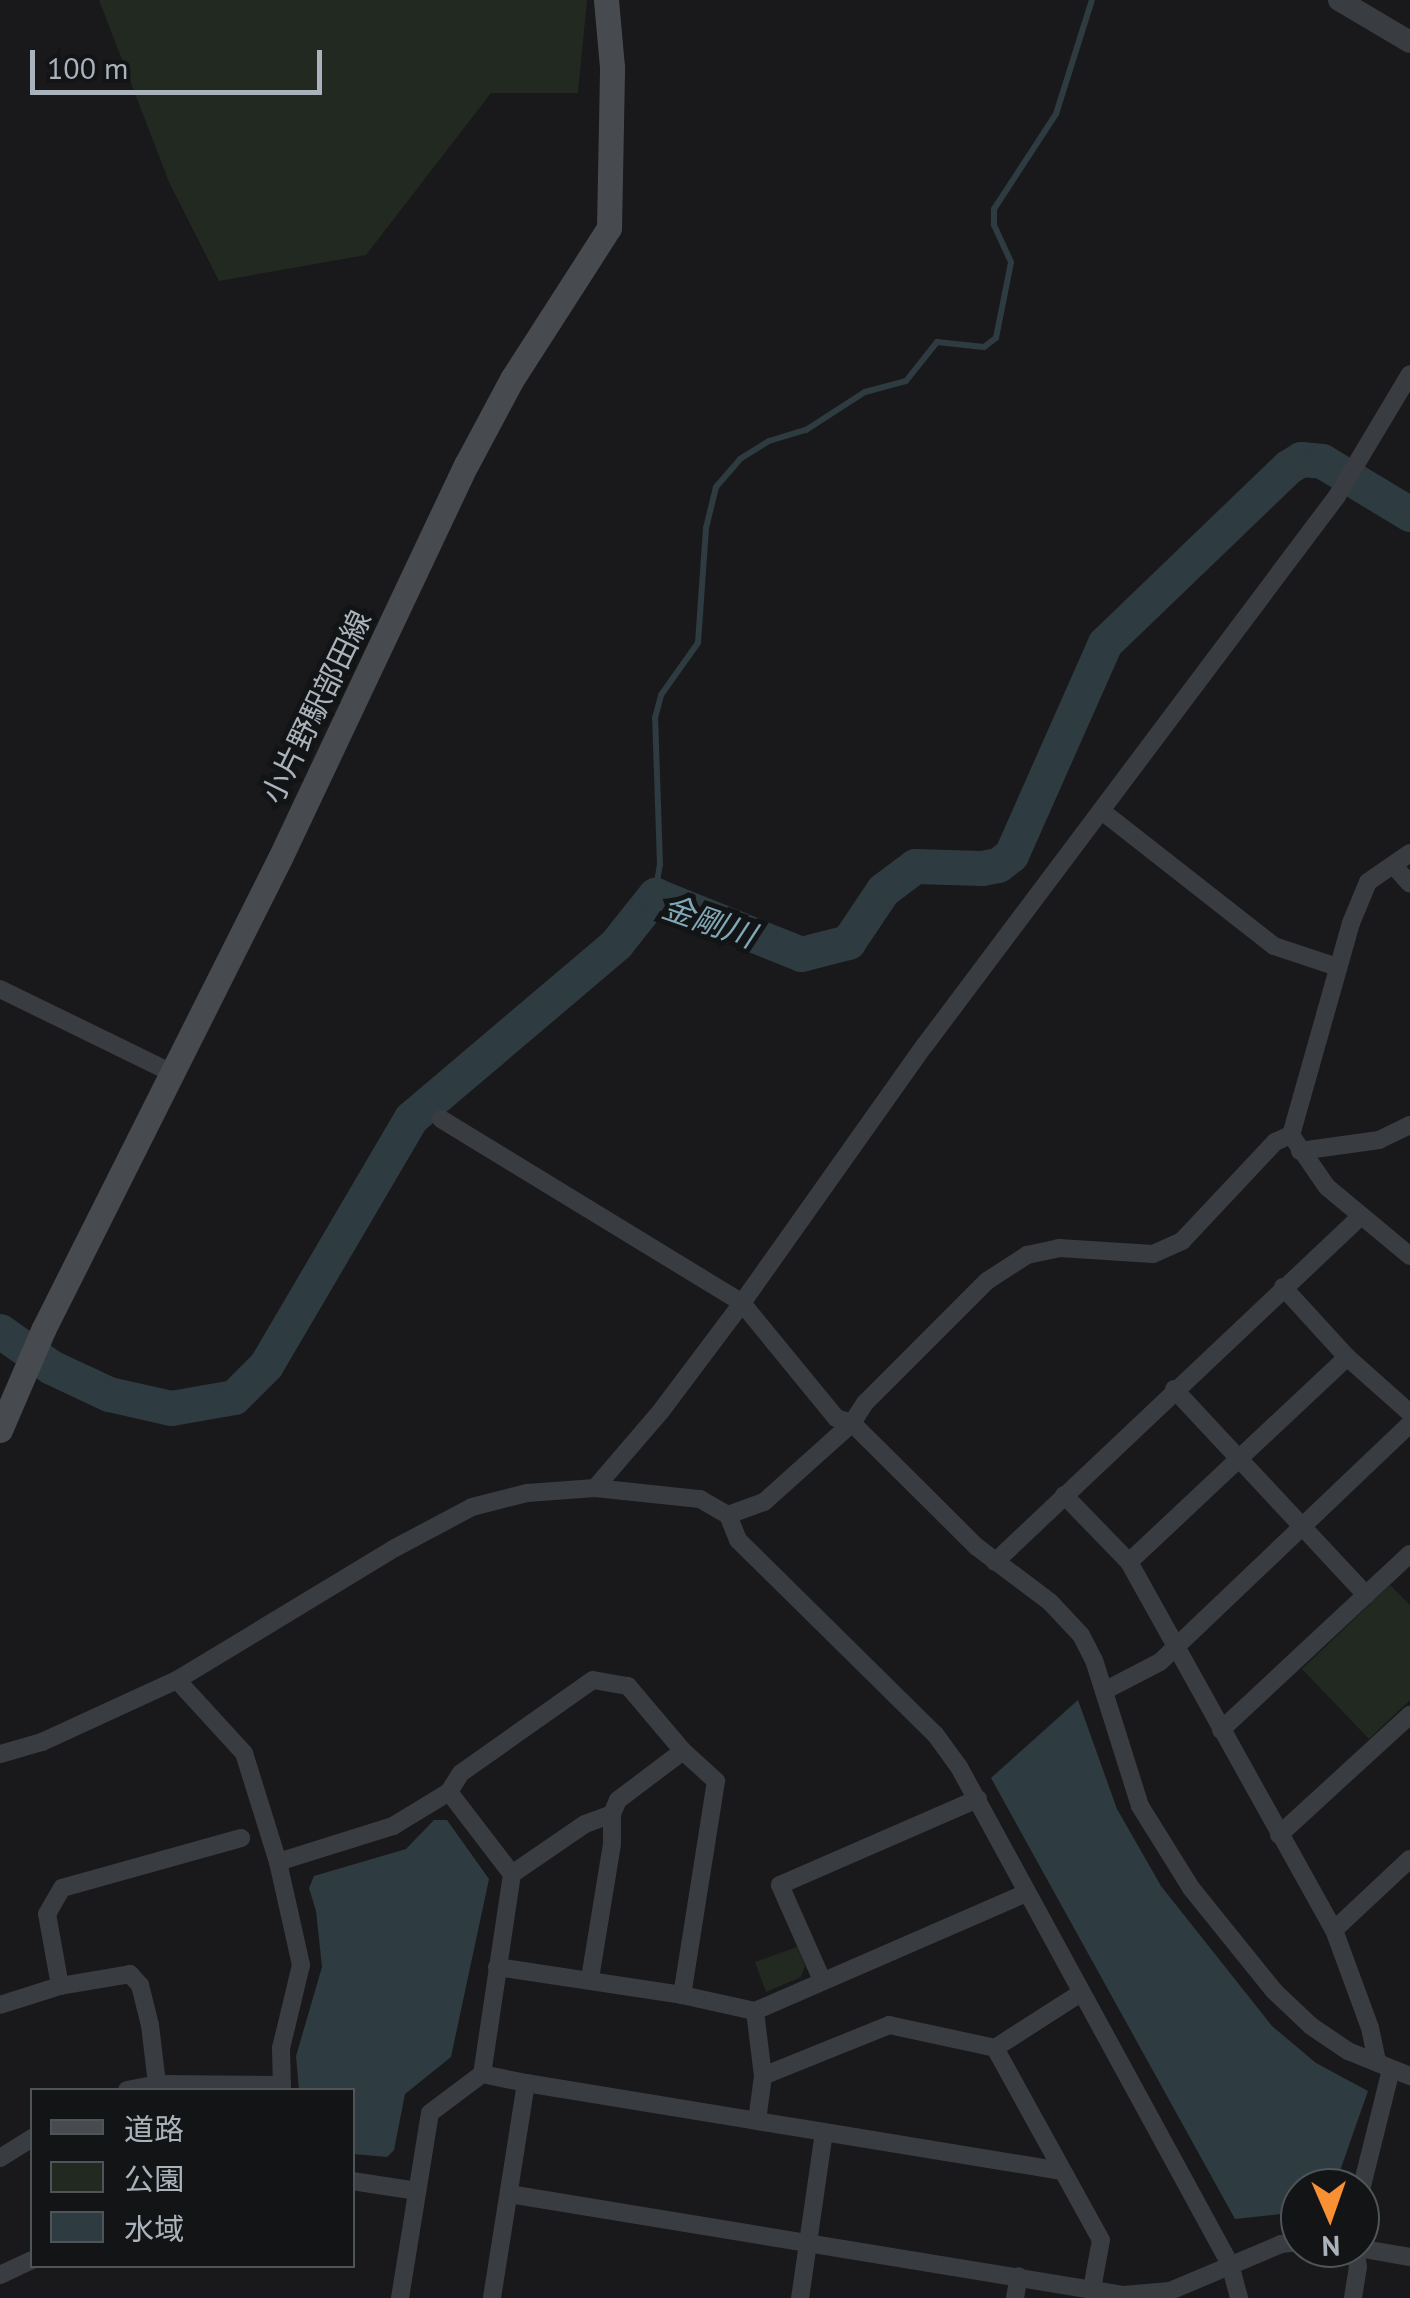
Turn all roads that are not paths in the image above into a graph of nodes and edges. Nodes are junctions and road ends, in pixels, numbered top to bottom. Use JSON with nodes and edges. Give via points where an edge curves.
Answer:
{"nodes":[{"id":1,"x":606,"y":0,"type":"edge"},
{"id":2,"x":1339,"y":0,"type":"edge"},
{"id":3,"x":1410,"y":42,"type":"edge"},
{"id":4,"x":1410,"y":374,"type":"edge"},
{"id":5,"x":1103,"y":812,"type":"junction"},
{"id":6,"x":1410,"y":853,"type":"edge"},
{"id":7,"x":1393,"y":864,"type":"junction"},
{"id":8,"x":1410,"y":884,"type":"edge"},
{"id":9,"x":1338,"y":967,"type":"junction"},
{"id":10,"x":0,"y":989,"type":"edge"},
{"id":11,"x":174,"y":1074,"type":"junction"},
{"id":12,"x":441,"y":1119,"type":"dead end"},
{"id":13,"x":1410,"y":1125,"type":"edge"},
{"id":14,"x":1295,"y":1143,"type":"junction"},
{"id":15,"x":1360,"y":1216,"type":"junction"},
{"id":16,"x":1410,"y":1256,"type":"edge"},
{"id":17,"x":1283,"y":1287,"type":"junction"},
{"id":18,"x":742,"y":1304,"type":"junction"},
{"id":19,"x":1347,"y":1357,"type":"junction"},
{"id":20,"x":1174,"y":1390,"type":"junction"},
{"id":21,"x":1410,"y":1413,"type":"edge"},
{"id":22,"x":852,"y":1423,"type":"junction"},
{"id":23,"x":1410,"y":1424,"type":"edge"},
{"id":24,"x":0,"y":1430,"type":"edge"},
{"id":25,"x":1240,"y":1459,"type":"junction"},
{"id":26,"x":595,"y":1488,"type":"junction"},
{"id":27,"x":1064,"y":1495,"type":"junction"},
{"id":28,"x":728,"y":1515,"type":"junction"},
{"id":29,"x":1302,"y":1525,"type":"junction"},
{"id":30,"x":1410,"y":1554,"type":"edge"},
{"id":31,"x":995,"y":1562,"type":"junction"},
{"id":32,"x":1129,"y":1562,"type":"junction"},
{"id":33,"x":1366,"y":1595,"type":"junction"},
{"id":34,"x":1175,"y":1647,"type":"junction"},
{"id":35,"x":177,"y":1680,"type":"junction"},
{"id":36,"x":1104,"y":1691,"type":"junction"},
{"id":37,"x":1410,"y":1714,"type":"edge"},
{"id":38,"x":1221,"y":1730,"type":"junction"},
{"id":39,"x":684,"y":1751,"type":"junction"},
{"id":40,"x":0,"y":1754,"type":"edge"},
{"id":41,"x":448,"y":1792,"type":"junction"},
{"id":42,"x":978,"y":1799,"type":"junction"},
{"id":43,"x":612,"y":1814,"type":"junction"},
{"id":44,"x":1279,"y":1835,"type":"junction"},
{"id":45,"x":241,"y":1838,"type":"dead end"},
{"id":46,"x":1410,"y":1859,"type":"edge"},
{"id":47,"x":278,"y":1862,"type":"junction"},
{"id":48,"x":512,"y":1874,"type":"junction"},
{"id":49,"x":1026,"y":1893,"type":"junction"},
{"id":50,"x":1334,"y":1930,"type":"junction"},
{"id":51,"x":497,"y":1966,"type":"junction"},
{"id":52,"x":590,"y":1979,"type":"junction"},
{"id":53,"x":822,"y":1980,"type":"junction"},
{"id":54,"x":60,"y":1986,"type":"junction"},
{"id":55,"x":1080,"y":1994,"type":"junction"},
{"id":56,"x":682,"y":1995,"type":"junction"},
{"id":57,"x":0,"y":2005,"type":"edge"},
{"id":58,"x":754,"y":2011,"type":"junction"},
{"id":59,"x":994,"y":2048,"type":"junction"},
{"id":60,"x":1384,"y":2066,"type":"junction"},
{"id":61,"x":482,"y":2074,"type":"junction"},
{"id":62,"x":763,"y":2076,"type":"junction"},
{"id":63,"x":1410,"y":2076,"type":"edge"},
{"id":64,"x":526,"y":2083,"type":"junction"},
{"id":65,"x":157,"y":2084,"type":"junction"},
{"id":66,"x":137,"y":2088,"type":"edge"},
{"id":67,"x":282,"y":2088,"type":"edge"},
{"id":68,"x":757,"y":2121,"type":"junction"},
{"id":69,"x":824,"y":2132,"type":"junction"},
{"id":70,"x":30,"y":2139,"type":"edge"},
{"id":71,"x":0,"y":2158,"type":"edge"},
{"id":72,"x":1365,"y":2168,"type":"edge"},
{"id":73,"x":1061,"y":2171,"type":"junction"},
{"id":74,"x":355,"y":2181,"type":"edge"},
{"id":75,"x":417,"y":2190,"type":"junction"},
{"id":76,"x":509,"y":2194,"type":"junction"},
{"id":77,"x":809,"y":2242,"type":"junction"},
{"id":78,"x":1280,"y":2244,"type":"edge"},
{"id":79,"x":1380,"y":2252,"type":"edge"},
{"id":80,"x":1410,"y":2256,"type":"edge"},
{"id":81,"x":30,"y":2261,"type":"edge"},
{"id":82,"x":1230,"y":2264,"type":"junction"},
{"id":83,"x":1358,"y":2268,"type":"edge"},
{"id":84,"x":0,"y":2276,"type":"edge"},
{"id":85,"x":1018,"y":2276,"type":"junction"},
{"id":86,"x":1092,"y":2289,"type":"junction"},
{"id":87,"x":1123,"y":2296,"type":"edge"},
{"id":88,"x":400,"y":2298,"type":"edge"},
{"id":89,"x":492,"y":2298,"type":"edge"},
{"id":90,"x":800,"y":2298,"type":"edge"},
{"id":91,"x":1015,"y":2298,"type":"edge"},
{"id":92,"x":1239,"y":2298,"type":"edge"},
{"id":93,"x":1353,"y":2298,"type":"edge"}],
"edges":[{"from":1,"to":11,"type":"main road","name":"小片野駅部田線","via":[[612,67],[609,228],[466,464]]},
{"from":2,"to":3,"type":"street"},
{"from":4,"to":5,"type":"street","via":[[1342,486]]},
{"from":5,"to":9,"type":"street","via":[[1274,946]]},
{"from":5,"to":18,"type":"street","via":[[925,1045]]},
{"from":6,"to":7,"type":"street"},
{"from":7,"to":8,"type":"street"},
{"from":7,"to":9,"type":"street","via":[[1368,882]]},
{"from":9,"to":14,"type":"street"},
{"from":10,"to":11,"type":"street"},
{"from":11,"to":24,"type":"main road","name":"小片野駅部田線","via":[[43,1330]]},
{"from":12,"to":18,"type":"street"},
{"from":13,"to":14,"type":"street","via":[[1380,1140]]},
{"from":14,"to":15,"type":"street","via":[[1327,1187]]},
{"from":14,"to":22,"type":"street","via":[[1275,1142],[1182,1241],[1153,1254],[1059,1248],[1027,1256],[987,1280]]},
{"from":15,"to":16,"type":"street"},
{"from":15,"to":17,"type":"street"},
{"from":17,"to":19,"type":"street"},
{"from":17,"to":20,"type":"street"},
{"from":18,"to":22,"type":"street","via":[[836,1418]]},
{"from":18,"to":26,"type":"street"},
{"from":19,"to":21,"type":"street"},
{"from":19,"to":25,"type":"street"},
{"from":20,"to":25,"type":"street"},
{"from":20,"to":27,"type":"street"},
{"from":22,"to":28,"type":"street","via":[[764,1502]]},
{"from":22,"to":31,"type":"street"},
{"from":23,"to":29,"type":"street"},
{"from":25,"to":29,"type":"street"},
{"from":25,"to":32,"type":"street"},
{"from":26,"to":28,"type":"street","via":[[700,1500]]},
{"from":26,"to":35,"type":"street","via":[[527,1493],[472,1507]]},
{"from":27,"to":31,"type":"street"},
{"from":27,"to":32,"type":"street"},
{"from":28,"to":42,"type":"street","via":[[738,1540],[936,1734]]},
{"from":29,"to":33,"type":"street"},
{"from":29,"to":34,"type":"street"},
{"from":30,"to":33,"type":"street"},
{"from":31,"to":36,"type":"street","via":[[1075,1627]]},
{"from":32,"to":34,"type":"street"},
{"from":33,"to":38,"type":"street"},
{"from":34,"to":36,"type":"street"},
{"from":34,"to":38,"type":"street"},
{"from":35,"to":40,"type":"street","via":[[42,1742]]},
{"from":35,"to":47,"type":"street","via":[[244,1753]]},
{"from":36,"to":60,"type":"street","via":[[1140,1806],[1191,1888],[1298,2014]]},
{"from":37,"to":44,"type":"street"},
{"from":38,"to":44,"type":"street"},
{"from":39,"to":41,"type":"street","via":[[628,1686],[593,1680],[460,1772]]},
{"from":39,"to":43,"type":"street","via":[[618,1800]]},
{"from":39,"to":56,"type":"street","via":[[716,1781]]},
{"from":41,"to":47,"type":"street","via":[[393,1826]]},
{"from":41,"to":48,"type":"street"},
{"from":42,"to":49,"type":"street"},
{"from":42,"to":53,"type":"street","via":[[780,1884]]},
{"from":43,"to":48,"type":"street","via":[[585,1824]]},
{"from":43,"to":52,"type":"street"},
{"from":44,"to":50,"type":"street"},
{"from":45,"to":54,"type":"street","via":[[62,1888],[47,1914]]},
{"from":46,"to":50,"type":"street"},
{"from":47,"to":67,"type":"street","via":[[302,1965],[282,2048]]},
{"from":48,"to":51,"type":"street"},
{"from":49,"to":53,"type":"street"},
{"from":49,"to":55,"type":"street"},
{"from":50,"to":60,"type":"street"},
{"from":51,"to":52,"type":"street"},
{"from":51,"to":61,"type":"street"},
{"from":52,"to":56,"type":"street"},
{"from":53,"to":58,"type":"street"},
{"from":54,"to":57,"type":"street"},
{"from":54,"to":65,"type":"street","via":[[130,1974],[140,1985]]},
{"from":55,"to":59,"type":"street"},
{"from":55,"to":82,"type":"street"},
{"from":56,"to":58,"type":"street"},
{"from":58,"to":62,"type":"street"},
{"from":59,"to":62,"type":"street","via":[[889,2025]]},
{"from":59,"to":73,"type":"street"},
{"from":60,"to":63,"type":"street"},
{"from":60,"to":72,"type":"street"},
{"from":61,"to":64,"type":"street"},
{"from":61,"to":75,"type":"street","via":[[430,2113]]},
{"from":62,"to":68,"type":"street"},
{"from":64,"to":68,"type":"street"},
{"from":64,"to":76,"type":"street"},
{"from":65,"to":66,"type":"street"},
{"from":65,"to":67,"type":"street"},
{"from":68,"to":69,"type":"street"},
{"from":69,"to":73,"type":"street"},
{"from":69,"to":77,"type":"street"},
{"from":70,"to":71,"type":"street"},
{"from":73,"to":86,"type":"street","via":[[1101,2240]]},
{"from":74,"to":75,"type":"street"},
{"from":75,"to":88,"type":"street"},
{"from":76,"to":77,"type":"street"},
{"from":76,"to":89,"type":"street"},
{"from":77,"to":85,"type":"street"},
{"from":77,"to":90,"type":"street"},
{"from":78,"to":82,"type":"street"},
{"from":79,"to":80,"type":"street"},
{"from":81,"to":84,"type":"street"},
{"from":82,"to":87,"type":"street","via":[[1170,2291]]},
{"from":82,"to":92,"type":"street"},
{"from":83,"to":93,"type":"street"},
{"from":85,"to":86,"type":"street"},
{"from":85,"to":91,"type":"street"},
{"from":86,"to":87,"type":"street"}]}
